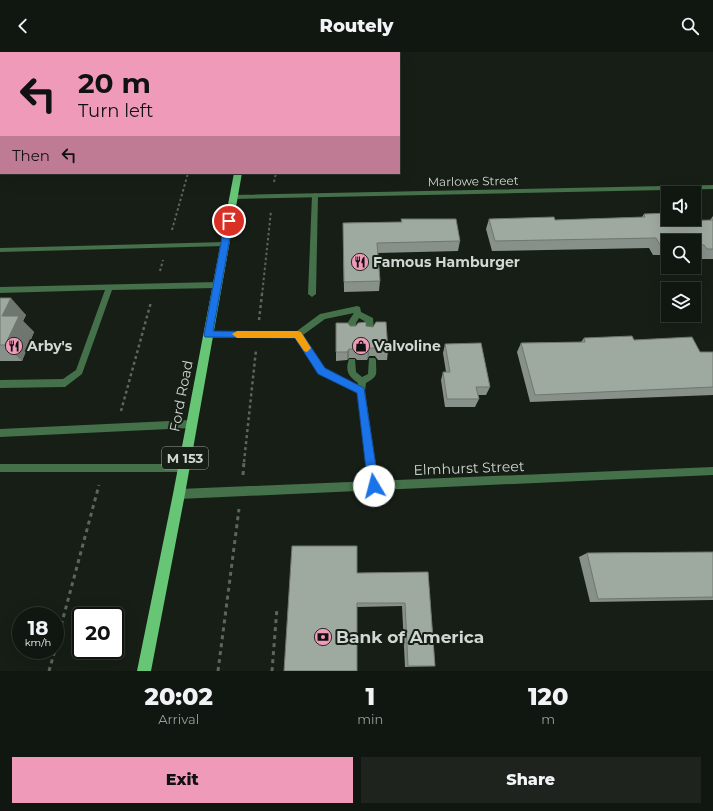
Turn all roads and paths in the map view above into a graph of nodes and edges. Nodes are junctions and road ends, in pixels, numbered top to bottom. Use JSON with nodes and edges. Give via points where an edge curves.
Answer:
{"nodes":[{"id":1,"x":238,"y":174,"type":"edge"},
{"id":2,"x":276,"y":174,"type":"edge"},
{"id":3,"x":274,"y":181,"type":"dead end"},
{"id":4,"x":713,"y":187,"type":"edge"},
{"id":5,"x":316,"y":195,"type":"junction"},
{"id":6,"x":234,"y":197,"type":"junction"},
{"id":7,"x":271,"y":207,"type":"dead end"},
{"id":8,"x":225,"y":244,"type":"junction"},
{"id":9,"x":0,"y":250,"type":"edge"},
{"id":10,"x":217,"y":285,"type":"junction"},
{"id":11,"x":110,"y":287,"type":"junction"},
{"id":12,"x":0,"y":290,"type":"edge"},
{"id":13,"x":312,"y":294,"type":"dead end"},
{"id":14,"x":358,"y":314,"type":"junction"},
{"id":15,"x":353,"y":331,"type":"edge"},
{"id":16,"x":370,"y":332,"type":"edge"},
{"id":17,"x":258,"y":334,"type":"junction"},
{"id":18,"x":298,"y":334,"type":"junction"},
{"id":19,"x":208,"y":335,"type":"junction"},
{"id":20,"x":372,"y":360,"type":"edge"},
{"id":21,"x":352,"y":361,"type":"edge"},
{"id":22,"x":362,"y":381,"type":"junction"},
{"id":23,"x":0,"y":384,"type":"edge"},
{"id":24,"x":361,"y":391,"type":"junction"},
{"id":25,"x":191,"y":424,"type":"junction"},
{"id":26,"x":0,"y":433,"type":"edge"},
{"id":27,"x":0,"y":468,"type":"edge"},
{"id":28,"x":183,"y":468,"type":"junction"},
{"id":29,"x":713,"y":472,"type":"edge"},
{"id":30,"x":374,"y":486,"type":"junction"},
{"id":31,"x":241,"y":491,"type":"junction"},
{"id":32,"x":179,"y":494,"type":"junction"},
{"id":33,"x":277,"y":608,"type":"dead end"},
{"id":34,"x":52,"y":659,"type":"edge"},
{"id":35,"x":49,"y":671,"type":"edge"},
{"id":36,"x":144,"y":671,"type":"edge"},
{"id":37,"x":218,"y":671,"type":"edge"},
{"id":38,"x":272,"y":671,"type":"edge"}],
"edges":[{"from":1,"to":6,"type":"main road","name":"Ford Road","number":"M 153"},
{"from":2,"to":3,"type":"path"},
{"from":4,"to":5,"type":"street","name":"Marlowe Street"},
{"from":5,"to":6,"type":"street","name":"Marlowe Street"},
{"from":5,"to":13,"type":"street"},
{"from":6,"to":8,"type":"main road","name":"Ford Road","number":"M 153"},
{"from":7,"to":17,"type":"path"},
{"from":8,"to":9,"type":"street"},
{"from":8,"to":10,"type":"main road","name":"Ford Road","number":"M 153"},
{"from":10,"to":11,"type":"street"},
{"from":10,"to":19,"type":"main road","name":"Ford Road","number":"M 153"},
{"from":11,"to":12,"type":"street"},
{"from":11,"to":23,"type":"street","via":[[79,372],[65,383]]},
{"from":14,"to":15,"type":"street","via":[[352,322]]},
{"from":14,"to":16,"type":"street","via":[[370,320]]},
{"from":14,"to":18,"type":"street","via":[[357,309],[323,316]]},
{"from":17,"to":18,"type":"street"},
{"from":17,"to":19,"type":"street"},
{"from":17,"to":31,"type":"path"},
{"from":18,"to":24,"type":"street","via":[[321,371]]},
{"from":19,"to":25,"type":"main road","name":"Ford Road","number":"M 153"},
{"from":20,"to":22,"type":"street","via":[[372,376]]},
{"from":21,"to":22,"type":"street","via":[[352,374]]},
{"from":22,"to":24,"type":"street"},
{"from":24,"to":30,"type":"street"},
{"from":25,"to":26,"type":"street"},
{"from":25,"to":28,"type":"main road","name":"Ford Road","number":"M 153"},
{"from":27,"to":28,"type":"street"},
{"from":28,"to":32,"type":"main road","name":"Ford Road","number":"M 153"},
{"from":29,"to":30,"type":"street","name":"Elmhurst Street"},
{"from":30,"to":31,"type":"street","name":"Elmhurst Street"},
{"from":31,"to":32,"type":"street","name":"Elmhurst Street"},
{"from":31,"to":37,"type":"path"},
{"from":32,"to":36,"type":"main road","name":"Ford Road","number":"M 153"},
{"from":33,"to":38,"type":"path"},
{"from":34,"to":35,"type":"path"}]}
